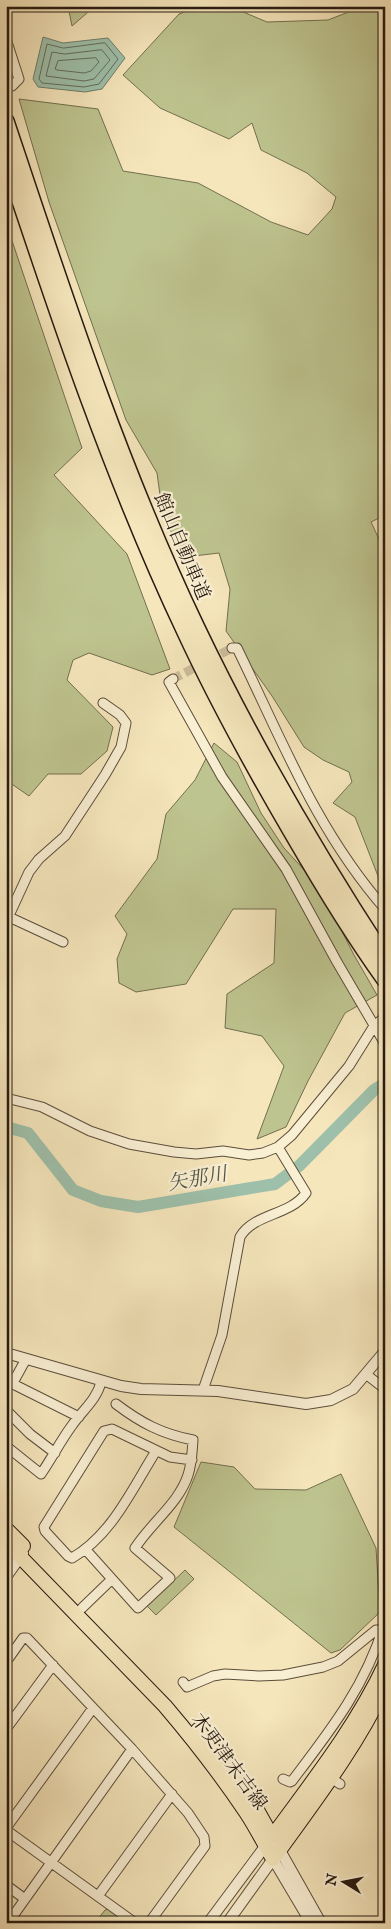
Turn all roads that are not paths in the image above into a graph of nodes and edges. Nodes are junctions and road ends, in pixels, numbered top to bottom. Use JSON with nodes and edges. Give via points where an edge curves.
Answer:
{"nodes":[{"id":1,"x":6,"y":39,"type":"edge"},
{"id":2,"x":12,"y":86,"type":"dead end"},
{"id":3,"x":6,"y":121,"type":"edge"},
{"id":4,"x":6,"y":159,"type":"edge"},
{"id":5,"x":232,"y":648,"type":"dead end"},
{"id":6,"x":173,"y":679,"type":"dead end"},
{"id":7,"x":103,"y":703,"type":"dead end"},
{"id":8,"x":385,"y":909,"type":"edge"},
{"id":9,"x":8,"y":919,"type":"edge"},
{"id":10,"x":63,"y":942,"type":"dead end"},
{"id":11,"x":385,"y":958,"type":"edge"},
{"id":12,"x":385,"y":980,"type":"edge"},
{"id":13,"x":384,"y":1017,"type":"edge"},
{"id":14,"x":374,"y":1026,"type":"junction"},
{"id":15,"x":385,"y":1044,"type":"edge"},
{"id":16,"x":6,"y":1098,"type":"edge"},
{"id":17,"x":280,"y":1151,"type":"junction"},
{"id":18,"x":385,"y":1351,"type":"edge"},
{"id":19,"x":6,"y":1352,"type":"edge"},
{"id":20,"x":26,"y":1359,"type":"junction"},
{"id":21,"x":367,"y":1375,"type":"junction"},
{"id":22,"x":100,"y":1382,"type":"junction"},
{"id":23,"x":9,"y":1386,"type":"edge"},
{"id":24,"x":385,"y":1389,"type":"edge"},
{"id":25,"x":203,"y":1390,"type":"junction"},
{"id":26,"x":116,"y":1404,"type":"dead end"},
{"id":27,"x":6,"y":1410,"type":"edge"},
{"id":28,"x":79,"y":1417,"type":"junction"},
{"id":29,"x":6,"y":1446,"type":"edge"},
{"id":30,"x":156,"y":1451,"type":"junction"},
{"id":31,"x":55,"y":1452,"type":"junction"},
{"id":32,"x":192,"y":1460,"type":"junction"},
{"id":33,"x":6,"y":1528,"type":"edge"},
{"id":34,"x":6,"y":1542,"type":"edge"},
{"id":35,"x":86,"y":1550,"type":"junction"},
{"id":36,"x":23,"y":1553,"type":"junction"},
{"id":37,"x":6,"y":1577,"type":"edge"},
{"id":38,"x":111,"y":1580,"type":"junction"},
{"id":39,"x":82,"y":1608,"type":"junction"},
{"id":40,"x":384,"y":1628,"type":"edge"},
{"id":41,"x":6,"y":1662,"type":"edge"},
{"id":42,"x":53,"y":1665,"type":"junction"},
{"id":43,"x":385,"y":1665,"type":"edge"},
{"id":44,"x":182,"y":1682,"type":"dead end"},
{"id":45,"x":385,"y":1686,"type":"edge"},
{"id":46,"x":93,"y":1708,"type":"junction"},
{"id":47,"x":7,"y":1727,"type":"edge"},
{"id":48,"x":132,"y":1749,"type":"junction"},
{"id":49,"x":283,"y":1779,"type":"dead end"},
{"id":50,"x":172,"y":1794,"type":"junction"},
{"id":51,"x":6,"y":1829,"type":"edge"},
{"id":52,"x":273,"y":1848,"type":"junction"},
{"id":53,"x":51,"y":1862,"type":"junction"},
{"id":54,"x":6,"y":1885,"type":"edge"},
{"id":55,"x":98,"y":1896,"type":"junction"},
{"id":56,"x":25,"y":1899,"type":"junction"},
{"id":57,"x":8,"y":1923,"type":"edge"},
{"id":58,"x":135,"y":1923,"type":"edge"},
{"id":59,"x":149,"y":1923,"type":"edge"},
{"id":60,"x":208,"y":1923,"type":"edge"},
{"id":61,"x":226,"y":1923,"type":"edge"},
{"id":62,"x":310,"y":1923,"type":"edge"},
{"id":63,"x":321,"y":1923,"type":"edge"}],
"edges":[{"from":1,"to":2,"type":"street","via":[[19,79]]},
{"from":3,"to":11,"type":"highway","name":"館山自動車道","via":[[90,368],[197,628],[273,776]]},
{"from":4,"to":12,"type":"highway","name":"館山自動車道","via":[[79,372],[130,507],[181,624],[262,782],[321,883]]},
{"from":5,"to":8,"type":"street","via":[[237,648],[294,770],[329,832],[362,883]]},
{"from":6,"to":14,"type":"street","via":[[169,682],[200,741],[235,798],[286,869]]},
{"from":7,"to":9,"type":"street","via":[[120,715],[126,724],[121,747],[65,836],[29,872]]},
{"from":9,"to":10,"type":"street"},
{"from":13,"to":14,"type":"street"},
{"from":14,"to":15,"type":"street"},
{"from":14,"to":17,"type":"street","via":[[349,1066]]},
{"from":16,"to":17,"type":"street","via":[[42,1107],[90,1131],[129,1144],[196,1154],[223,1151],[250,1155]]},
{"from":17,"to":25,"type":"street","via":[[306,1193],[299,1202],[251,1225],[240,1237],[222,1335]]},
{"from":18,"to":21,"type":"street"},
{"from":19,"to":20,"type":"street"},
{"from":20,"to":22,"type":"street"},
{"from":20,"to":23,"type":"street"},
{"from":21,"to":24,"type":"street"},
{"from":21,"to":25,"type":"street","via":[[344,1395],[319,1403]]},
{"from":22,"to":25,"type":"street","via":[[132,1388]]},
{"from":22,"to":28,"type":"street","via":[[94,1399]]},
{"from":23,"to":28,"type":"street"},
{"from":26,"to":32,"type":"street","via":[[139,1421],[171,1435],[193,1440]]},
{"from":27,"to":31,"type":"street","via":[[30,1434]]},
{"from":28,"to":31,"type":"street"},
{"from":29,"to":31,"type":"street","via":[[41,1474]]},
{"from":30,"to":32,"type":"street"},
{"from":30,"to":35,"type":"street","via":[[110,1525]]},
{"from":30,"to":35,"type":"street","via":[[112,1429],[104,1431],[44,1527],[72,1558]]},
{"from":32,"to":38,"type":"street","via":[[188,1476],[174,1500],[135,1548],[170,1578],[138,1608]]},
{"from":33,"to":36,"type":"main road","name":"木更津末吉線"},
{"from":34,"to":36,"type":"main road","name":"木更津末吉線"},
{"from":35,"to":38,"type":"street"},
{"from":36,"to":37,"type":"street"},
{"from":36,"to":39,"type":"main road","name":"木更津末吉線"},
{"from":36,"to":52,"type":"main road","name":"木更津末吉線","via":[[186,1730]]},
{"from":38,"to":39,"type":"street"},
{"from":39,"to":52,"type":"main road","name":"木更津末吉線","via":[[192,1723],[248,1794]]},
{"from":40,"to":44,"type":"street","via":[[376,1630],[338,1661],[323,1667],[283,1675],[224,1674],[187,1687]]},
{"from":40,"to":49,"type":"street","via":[[356,1692],[341,1716],[292,1781]]},
{"from":41,"to":42,"type":"street","via":[[25,1638]]},
{"from":42,"to":46,"type":"street"},
{"from":42,"to":47,"type":"street"},
{"from":43,"to":52,"type":"main road","name":"木更津末吉線","via":[[349,1730]]},
{"from":45,"to":52,"type":"main road","via":[[336,1781]]},
{"from":46,"to":48,"type":"street"},
{"from":46,"to":51,"type":"street"},
{"from":48,"to":50,"type":"street"},
{"from":48,"to":53,"type":"street"},
{"from":50,"to":55,"type":"street"},
{"from":50,"to":59,"type":"street","via":[[206,1843]]},
{"from":51,"to":53,"type":"street"},
{"from":52,"to":60,"type":"street"},
{"from":52,"to":61,"type":"street"},
{"from":52,"to":62,"type":"street"},
{"from":52,"to":63,"type":"street"},
{"from":53,"to":55,"type":"street"},
{"from":53,"to":56,"type":"street"},
{"from":54,"to":56,"type":"street"},
{"from":55,"to":58,"type":"street"},
{"from":56,"to":57,"type":"street"}]}
